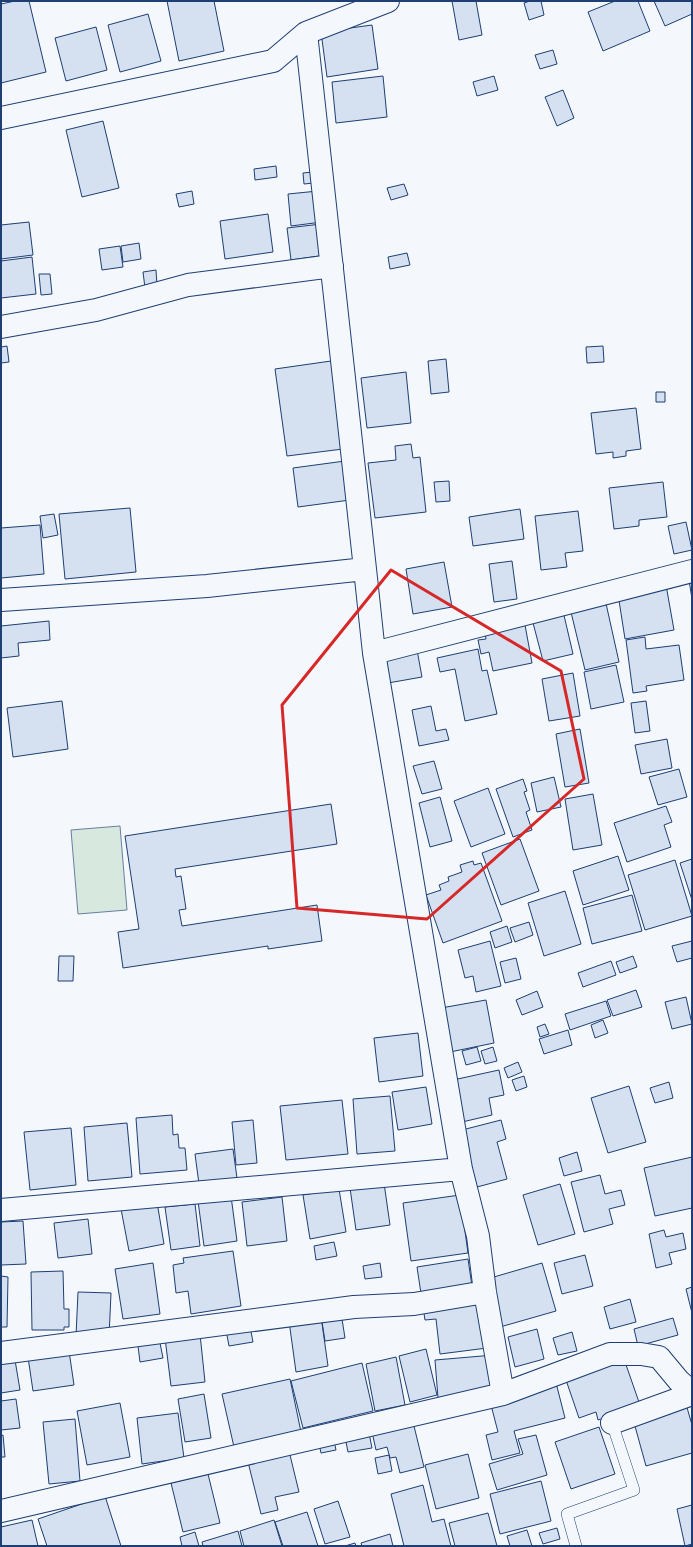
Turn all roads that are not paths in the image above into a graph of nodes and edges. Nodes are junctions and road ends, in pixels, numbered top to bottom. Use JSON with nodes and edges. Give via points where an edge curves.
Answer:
{"nodes":[{"id":1,"x":388,"y":1,"type":"edge"},
{"id":2,"x":306,"y":33,"type":"junction"},
{"id":3,"x":1,"y":118,"type":"edge"},
{"id":4,"x":332,"y":266,"type":"junction"},
{"id":5,"x":1,"y":328,"type":"edge"},
{"id":6,"x":365,"y":569,"type":"junction"},
{"id":7,"x":692,"y":571,"type":"edge"},
{"id":8,"x":1,"y":600,"type":"edge"},
{"id":9,"x":374,"y":653,"type":"junction"},
{"id":10,"x":461,"y":1168,"type":"junction"},
{"id":11,"x":1,"y":1210,"type":"edge"},
{"id":12,"x":485,"y":1292,"type":"junction"},
{"id":13,"x":1,"y":1353,"type":"edge"},
{"id":14,"x":692,"y":1393,"type":"edge"},
{"id":15,"x":503,"y":1394,"type":"junction"},
{"id":16,"x":612,"y":1423,"type":"joint"},
{"id":17,"x":1,"y":1511,"type":"edge"},
{"id":18,"x":576,"y":1546,"type":"edge"}],
"edges":[{"from":1,"to":2,"type":"street"},
{"from":2,"to":3,"type":"street","via":[[273,61]]},
{"from":2,"to":4,"type":"street"},
{"from":4,"to":5,"type":"street","via":[[188,286],[96,310]]},
{"from":4,"to":6,"type":"street"},
{"from":6,"to":8,"type":"street","via":[[207,586]]},
{"from":6,"to":9,"type":"street"},
{"from":7,"to":9,"type":"street"},
{"from":9,"to":10,"type":"street"},
{"from":10,"to":11,"type":"street"},
{"from":10,"to":12,"type":"street","via":[[478,1236]]},
{"from":12,"to":13,"type":"street","via":[[414,1304],[354,1307]]},
{"from":12,"to":15,"type":"street"},
{"from":14,"to":15,"type":"street","via":[[659,1357],[610,1354]]},
{"from":14,"to":16,"type":"street"},
{"from":15,"to":17,"type":"street"},
{"from":16,"to":18,"type":"lane","via":[[634,1490],[567,1514]]}]}
